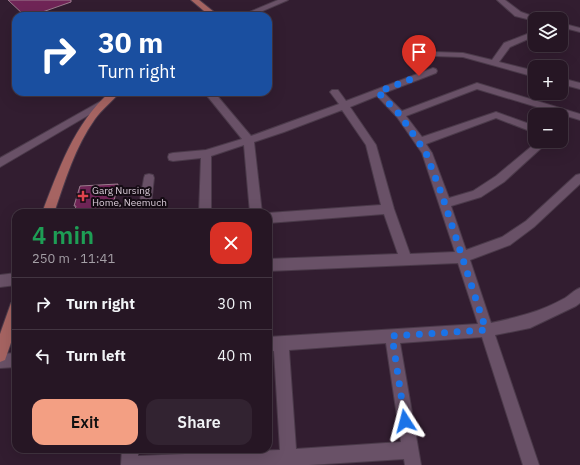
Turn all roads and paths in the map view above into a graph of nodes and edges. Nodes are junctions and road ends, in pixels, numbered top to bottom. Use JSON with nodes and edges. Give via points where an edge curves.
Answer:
{"nodes":[{"id":1,"x":195,"y":0,"type":"edge"},
{"id":2,"x":284,"y":0,"type":"edge"},
{"id":3,"x":501,"y":0,"type":"edge"},
{"id":4,"x":209,"y":12,"type":"edge"},
{"id":5,"x":254,"y":12,"type":"edge"},
{"id":6,"x":528,"y":17,"type":"edge"},
{"id":7,"x":568,"y":27,"type":"edge"},
{"id":8,"x":580,"y":30,"type":"edge"},
{"id":9,"x":528,"y":36,"type":"edge"},
{"id":10,"x":434,"y":54,"type":"dead end"},
{"id":11,"x":494,"y":63,"type":"junction"},
{"id":12,"x":433,"y":71,"type":"dead end"},
{"id":13,"x":528,"y":72,"type":"edge"},
{"id":14,"x":568,"y":83,"type":"edge"},
{"id":15,"x":580,"y":86,"type":"edge"},
{"id":16,"x":335,"y":92,"type":"dead end"},
{"id":17,"x":378,"y":92,"type":"junction"},
{"id":18,"x":110,"y":96,"type":"edge"},
{"id":19,"x":213,"y":96,"type":"edge"},
{"id":20,"x":101,"y":104,"type":"junction"},
{"id":21,"x":343,"y":105,"type":"junction"},
{"id":22,"x":400,"y":115,"type":"junction"},
{"id":23,"x":580,"y":117,"type":"edge"},
{"id":24,"x":528,"y":127,"type":"edge"},
{"id":25,"x":249,"y":140,"type":"junction"},
{"id":26,"x":420,"y":142,"type":"junction"},
{"id":27,"x":536,"y":148,"type":"edge"},
{"id":28,"x":206,"y":154,"type":"junction"},
{"id":29,"x":173,"y":157,"type":"dead end"},
{"id":30,"x":0,"y":163,"type":"edge"},
{"id":31,"x":149,"y":178,"type":"dead end"},
{"id":32,"x":580,"y":178,"type":"edge"},
{"id":33,"x":446,"y":204,"type":"junction"},
{"id":34,"x":50,"y":209,"type":"edge"},
{"id":35,"x":145,"y":209,"type":"edge"},
{"id":36,"x":204,"y":209,"type":"edge"},
{"id":37,"x":256,"y":209,"type":"edge"},
{"id":38,"x":388,"y":210,"type":"junction"},
{"id":39,"x":272,"y":218,"type":"edge"},
{"id":40,"x":463,"y":258,"type":"junction"},
{"id":41,"x":406,"y":260,"type":"junction"},
{"id":42,"x":272,"y":265,"type":"edge"},
{"id":43,"x":12,"y":280,"type":"edge"},
{"id":44,"x":0,"y":281,"type":"edge"},
{"id":45,"x":580,"y":294,"type":"edge"},
{"id":46,"x":12,"y":319,"type":"edge"},
{"id":47,"x":486,"y":330,"type":"junction"},
{"id":48,"x":392,"y":336,"type":"junction"},
{"id":49,"x":275,"y":343,"type":"edge"},
{"id":50,"x":0,"y":355,"type":"edge"},
{"id":51,"x":12,"y":360,"type":"edge"},
{"id":52,"x":0,"y":361,"type":"edge"},
{"id":53,"x":130,"y":453,"type":"edge"},
{"id":54,"x":411,"y":457,"type":"edge"},
{"id":55,"x":289,"y":461,"type":"edge"},
{"id":56,"x":129,"y":465,"type":"edge"},
{"id":57,"x":531,"y":465,"type":"edge"}],
"edges":[{"from":1,"to":4,"type":"main road"},
{"from":2,"to":5,"type":"street"},
{"from":3,"to":6,"type":"street","via":[[518,14]]},
{"from":7,"to":8,"type":"street"},
{"from":9,"to":11,"type":"street","via":[[507,45]]},
{"from":10,"to":11,"type":"street","via":[[463,55]]},
{"from":11,"to":13,"type":"street"},
{"from":12,"to":17,"type":"street"},
{"from":14,"to":15,"type":"street"},
{"from":16,"to":21,"type":"street"},
{"from":17,"to":21,"type":"street"},
{"from":17,"to":22,"type":"street"},
{"from":18,"to":20,"type":"main road"},
{"from":19,"to":25,"type":"street"},
{"from":20,"to":30,"type":"street"},
{"from":20,"to":34,"type":"main road","via":[[86,123],[72,150]]},
{"from":21,"to":25,"type":"street"},
{"from":21,"to":38,"type":"street","via":[[371,145]]},
{"from":22,"to":23,"type":"street","via":[[478,86]]},
{"from":22,"to":26,"type":"street"},
{"from":24,"to":26,"type":"street","via":[[496,115]]},
{"from":25,"to":28,"type":"street"},
{"from":25,"to":37,"type":"street"},
{"from":26,"to":33,"type":"street"},
{"from":27,"to":33,"type":"street","via":[[500,179],[477,194]]},
{"from":28,"to":29,"type":"street"},
{"from":28,"to":36,"type":"street"},
{"from":31,"to":35,"type":"street"},
{"from":32,"to":40,"type":"street","via":[[530,224],[506,241]]},
{"from":33,"to":40,"type":"street"},
{"from":38,"to":39,"type":"street"},
{"from":38,"to":41,"type":"street"},
{"from":40,"to":41,"type":"street"},
{"from":40,"to":47,"type":"street"},
{"from":41,"to":42,"type":"street"},
{"from":43,"to":44,"type":"street"},
{"from":45,"to":47,"type":"street","via":[[571,302],[530,321]]},
{"from":46,"to":50,"type":"main road"},
{"from":47,"to":48,"type":"street"},
{"from":47,"to":57,"type":"street"},
{"from":48,"to":49,"type":"street"},
{"from":48,"to":54,"type":"street"},
{"from":49,"to":55,"type":"street"},
{"from":51,"to":52,"type":"street"},
{"from":53,"to":56,"type":"street"},
{"from":54,"to":55,"type":"street"},
{"from":55,"to":56,"type":"street"}]}
